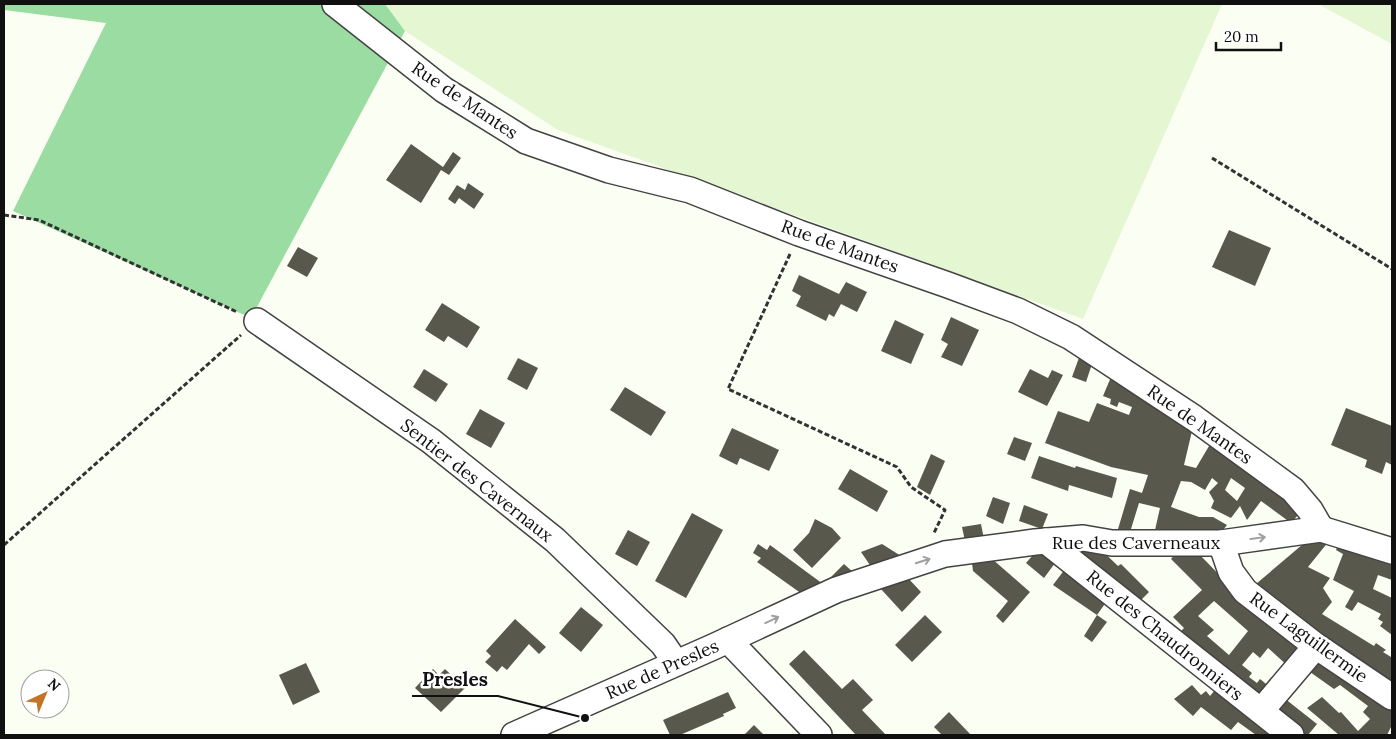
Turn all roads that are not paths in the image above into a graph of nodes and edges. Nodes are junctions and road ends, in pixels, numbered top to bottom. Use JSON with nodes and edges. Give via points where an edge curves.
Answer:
{"nodes":[{"id":1,"x":334,"y":4,"type":"edge"},
{"id":2,"x":257,"y":321,"type":"road end"},
{"id":3,"x":1321,"y":529,"type":"junction"},
{"id":4,"x":1046,"y":541,"type":"junction"},
{"id":5,"x":1221,"y":543,"type":"junction"},
{"id":6,"x":1392,"y":551,"type":"edge"},
{"id":7,"x":728,"y":640,"type":"junction"},
{"id":8,"x":1316,"y":646,"type":"junction"},
{"id":9,"x":676,"y":664,"type":"junction"},
{"id":10,"x":1392,"y":697,"type":"edge"},
{"id":11,"x":1261,"y":711,"type":"junction"},
{"id":12,"x":527,"y":732,"type":"edge"},
{"id":13,"x":819,"y":735,"type":"edge"},
{"id":14,"x":1291,"y":735,"type":"edge"}],
"edges":[{"from":1,"to":3,"type":"street","name":"Rue de Mantes","via":[[444,90],[526,141],[609,170],[690,190],[799,233],[1018,311],[1071,336],[1194,418],[1292,490],[1310,510]]},
{"from":2,"to":9,"type":"street","name":"Sentier des Cavernaux","via":[[432,441],[547,533],[663,644]]},
{"from":5,"to":3,"type":"street","name":"Rue des Caverneaux","one_way":true},
{"from":3,"to":6,"type":"street"},
{"from":4,"to":5,"type":"street","name":"Rue des Caverneaux","via":[[1082,538],[1112,543]]},
{"from":7,"to":4,"type":"street","name":"Rue des Caverneaux","one_way":true,"via":[[836,590],[945,554]]},
{"from":4,"to":11,"type":"street","name":"Rue des Chaudronniers"},
{"from":5,"to":8,"type":"street","name":"Rue Laguillermie","via":[[1231,572],[1245,591]]},
{"from":7,"to":9,"type":"street","name":"Rue de Presles"},
{"from":7,"to":13,"type":"street"},
{"from":8,"to":10,"type":"street","name":"Rue Laguillermie"},
{"from":8,"to":11,"type":"street","name":"Rue des Chaudronniers"},
{"from":9,"to":12,"type":"street","name":"Rue de Presles"},
{"from":11,"to":14,"type":"street","name":"Rue des Chaudronniers"}]}
